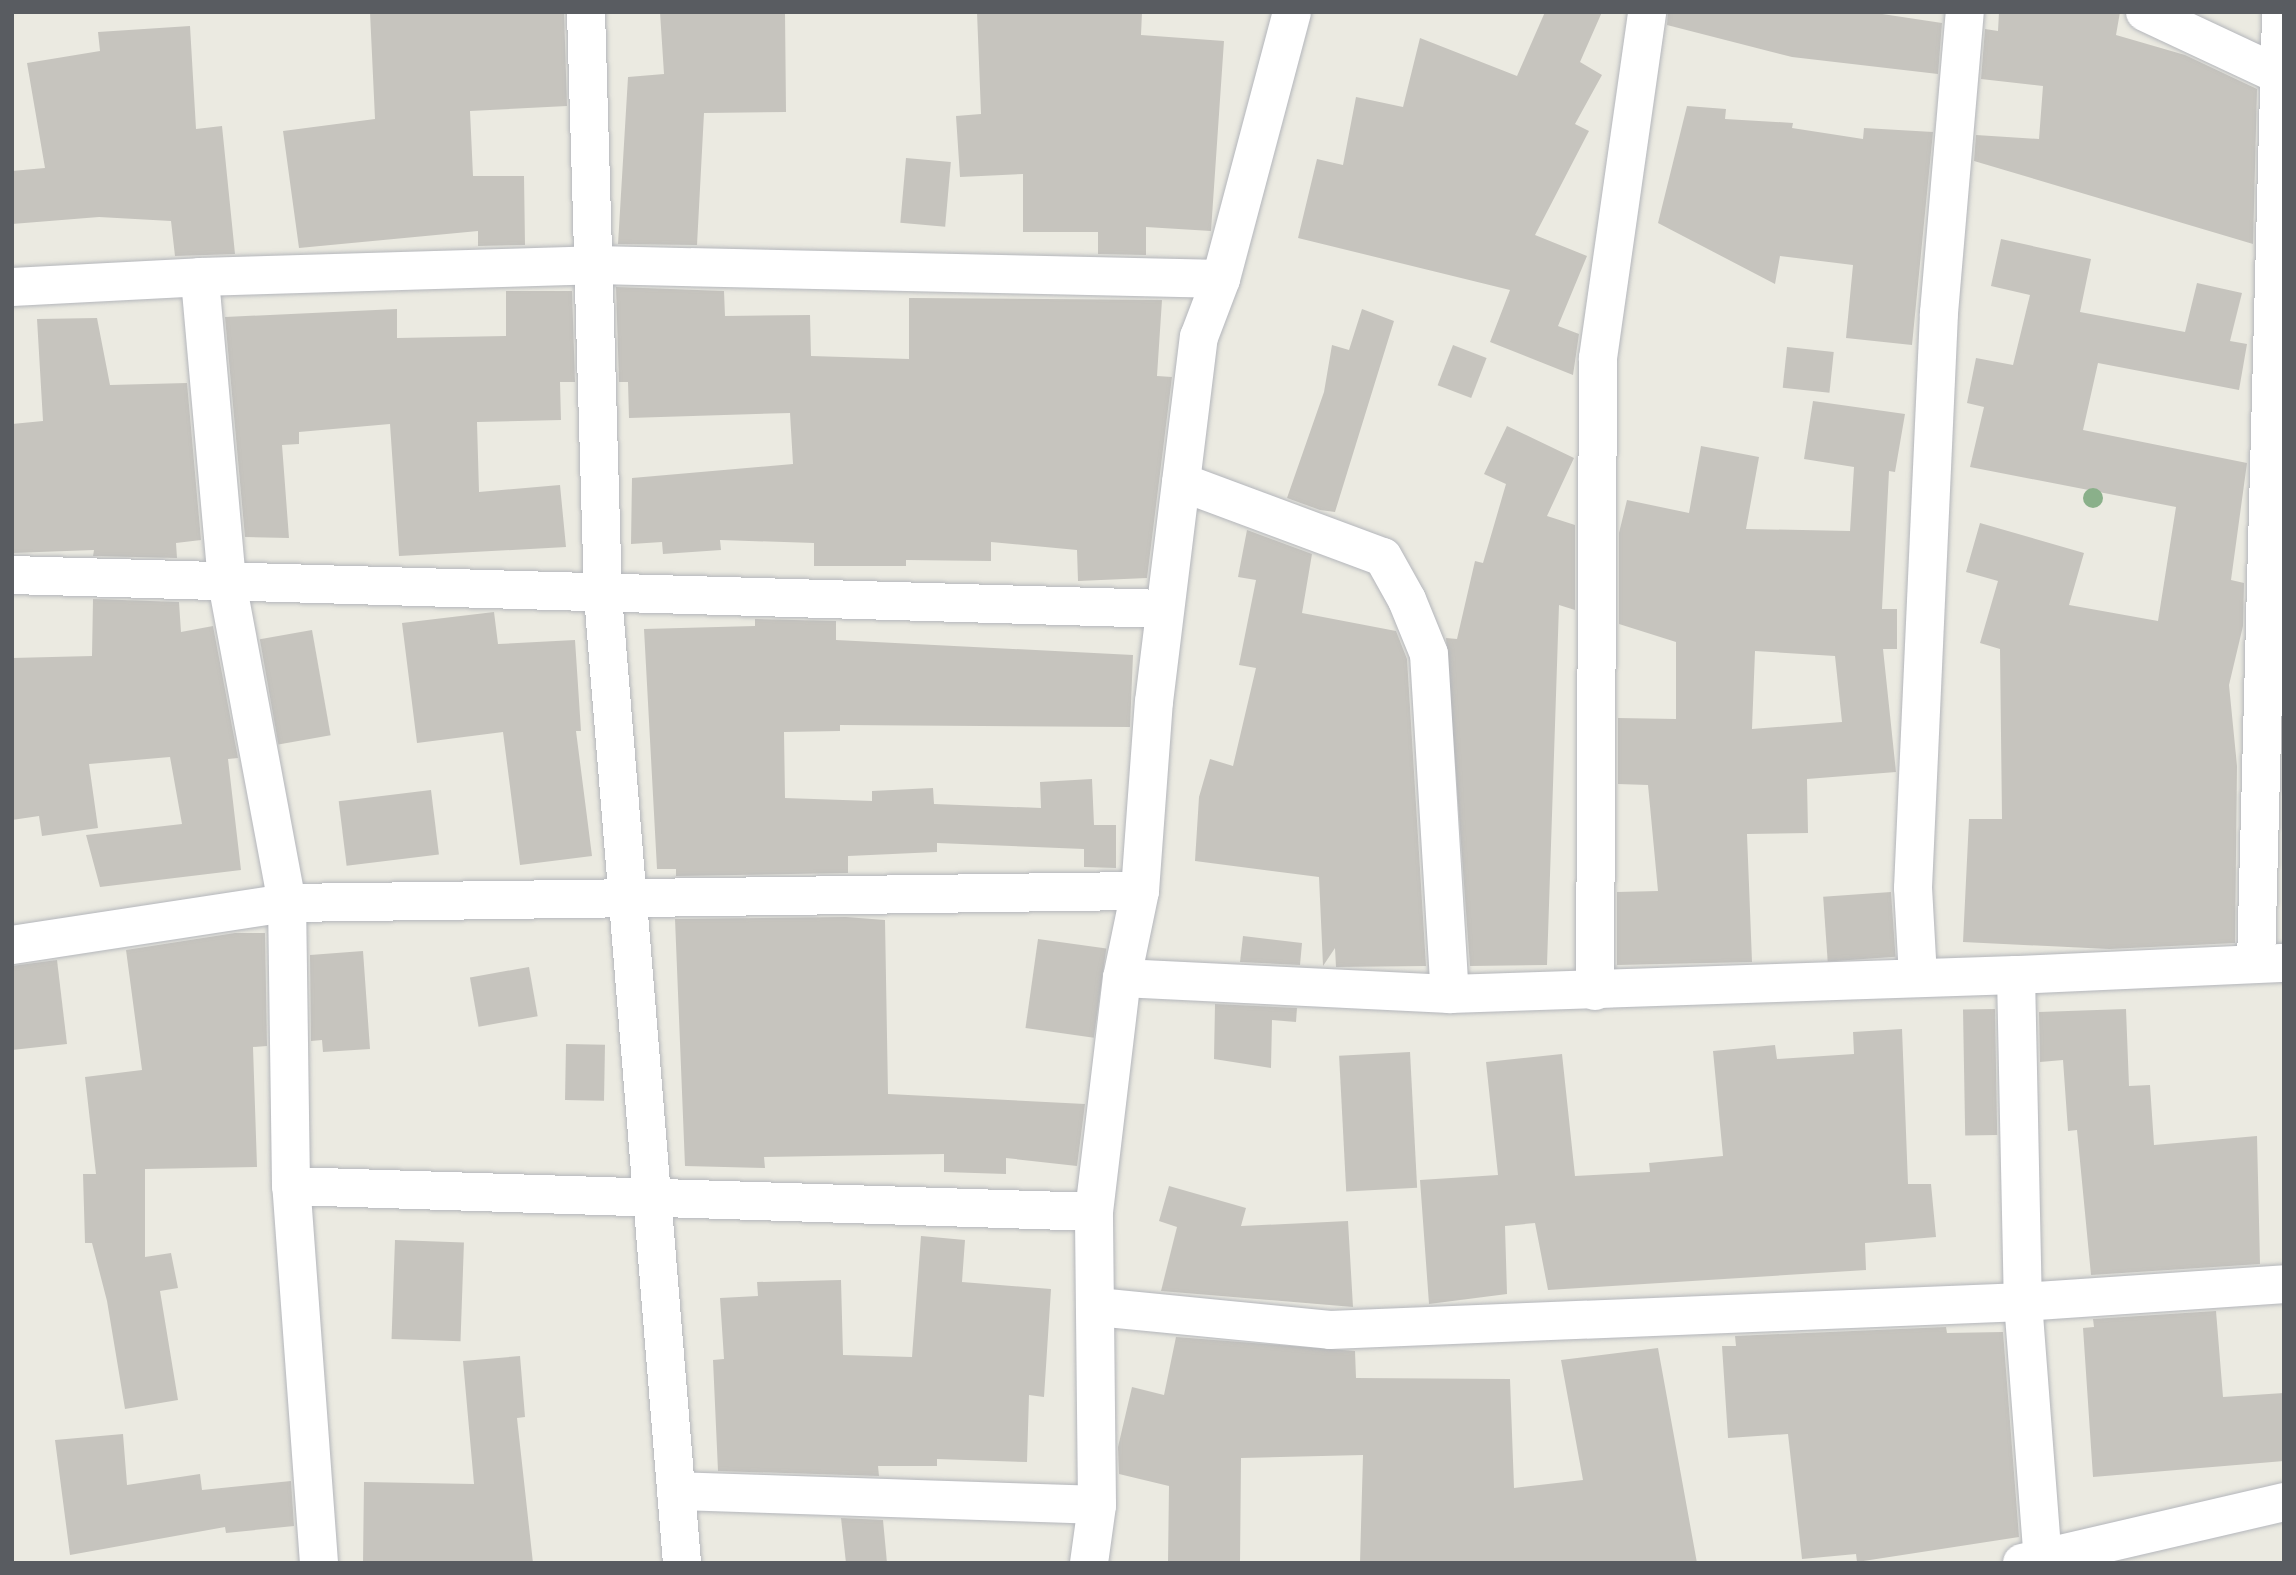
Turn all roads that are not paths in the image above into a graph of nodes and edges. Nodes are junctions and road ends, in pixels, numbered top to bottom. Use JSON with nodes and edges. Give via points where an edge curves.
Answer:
{"nodes":[{"id":1,"x":586,"y":12,"type":"edge"},
{"id":2,"x":1292,"y":12,"type":"edge"},
{"id":3,"x":1647,"y":12,"type":"edge"},
{"id":4,"x":1965,"y":12,"type":"edge"},
{"id":5,"x":2145,"y":12,"type":"edge"},
{"id":6,"x":2281,"y":12,"type":"edge"},
{"id":7,"x":2282,"y":77,"type":"edge"},
{"id":8,"x":595,"y":265,"type":"junction"},
{"id":9,"x":200,"y":277,"type":"junction"},
{"id":10,"x":1221,"y":279,"type":"junction"},
{"id":11,"x":12,"y":287,"type":"edge"},
{"id":12,"x":1181,"y":482,"type":"junction"},
{"id":13,"x":12,"y":575,"type":"edge"},
{"id":14,"x":227,"y":582,"type":"junction"},
{"id":15,"x":603,"y":596,"type":"junction"},
{"id":16,"x":1164,"y":609,"type":"junction"},
{"id":17,"x":1140,"y":891,"type":"junction"},
{"id":18,"x":628,"y":897,"type":"junction"},
{"id":19,"x":287,"y":903,"type":"junction"},
{"id":20,"x":12,"y":945,"type":"edge"},
{"id":21,"x":2270,"y":963,"type":"edge"},
{"id":22,"x":2016,"y":975,"type":"junction"},
{"id":23,"x":1917,"y":977,"type":"junction"},
{"id":24,"x":1122,"y":978,"type":"junction"},
{"id":25,"x":1595,"y":991,"type":"junction"},
{"id":26,"x":1450,"y":994,"type":"junction"},
{"id":27,"x":291,"y":1186,"type":"junction"},
{"id":28,"x":653,"y":1203,"type":"junction"},
{"id":29,"x":1094,"y":1212,"type":"junction"},
{"id":30,"x":2284,"y":1284,"type":"edge"},
{"id":31,"x":2024,"y":1302,"type":"junction"},
{"id":32,"x":1097,"y":1307,"type":"junction"},
{"id":33,"x":676,"y":1491,"type":"junction"},
{"id":34,"x":2284,"y":1502,"type":"edge"},
{"id":35,"x":1097,"y":1505,"type":"junction"},
{"id":36,"x":2036,"y":1562,"type":"edge"},
{"id":37,"x":319,"y":1563,"type":"edge"},
{"id":38,"x":682,"y":1563,"type":"edge"},
{"id":39,"x":1089,"y":1563,"type":"edge"}],
"edges":[{"from":1,"to":8,"type":"street"},
{"from":2,"to":10,"type":"street"},
{"from":3,"to":25,"type":"street","via":[[1598,358]]},
{"from":4,"to":23,"type":"street","via":[[1938,327],[1913,888]]},
{"from":5,"to":7,"type":"street"},
{"from":6,"to":7,"type":"street"},
{"from":7,"to":21,"type":"street"},
{"from":8,"to":9,"type":"street"},
{"from":8,"to":10,"type":"street"},
{"from":8,"to":15,"type":"street"},
{"from":9,"to":11,"type":"street"},
{"from":9,"to":14,"type":"street"},
{"from":10,"to":12,"type":"street","via":[[1199,337]]},
{"from":12,"to":16,"type":"street"},
{"from":12,"to":26,"type":"street","via":[[1383,557],[1407,600],[1429,654]]},
{"from":13,"to":14,"type":"street"},
{"from":14,"to":15,"type":"street"},
{"from":14,"to":19,"type":"street"},
{"from":15,"to":16,"type":"street"},
{"from":15,"to":18,"type":"street"},
{"from":16,"to":17,"type":"street"},
{"from":17,"to":18,"type":"street"},
{"from":17,"to":24,"type":"street"},
{"from":18,"to":19,"type":"street"},
{"from":18,"to":28,"type":"street"},
{"from":19,"to":20,"type":"street"},
{"from":19,"to":27,"type":"street"},
{"from":21,"to":22,"type":"street"},
{"from":22,"to":23,"type":"street"},
{"from":22,"to":31,"type":"street"},
{"from":23,"to":25,"type":"street"},
{"from":24,"to":26,"type":"street"},
{"from":24,"to":29,"type":"street"},
{"from":25,"to":26,"type":"street"},
{"from":27,"to":28,"type":"street"},
{"from":27,"to":37,"type":"street"},
{"from":28,"to":29,"type":"street"},
{"from":28,"to":33,"type":"street"},
{"from":29,"to":32,"type":"street"},
{"from":30,"to":31,"type":"street"},
{"from":31,"to":32,"type":"street","via":[[1330,1330]]},
{"from":31,"to":36,"type":"street"},
{"from":32,"to":35,"type":"street"},
{"from":33,"to":35,"type":"street"},
{"from":33,"to":38,"type":"street"},
{"from":34,"to":36,"type":"street"},
{"from":35,"to":39,"type":"street"}]}
